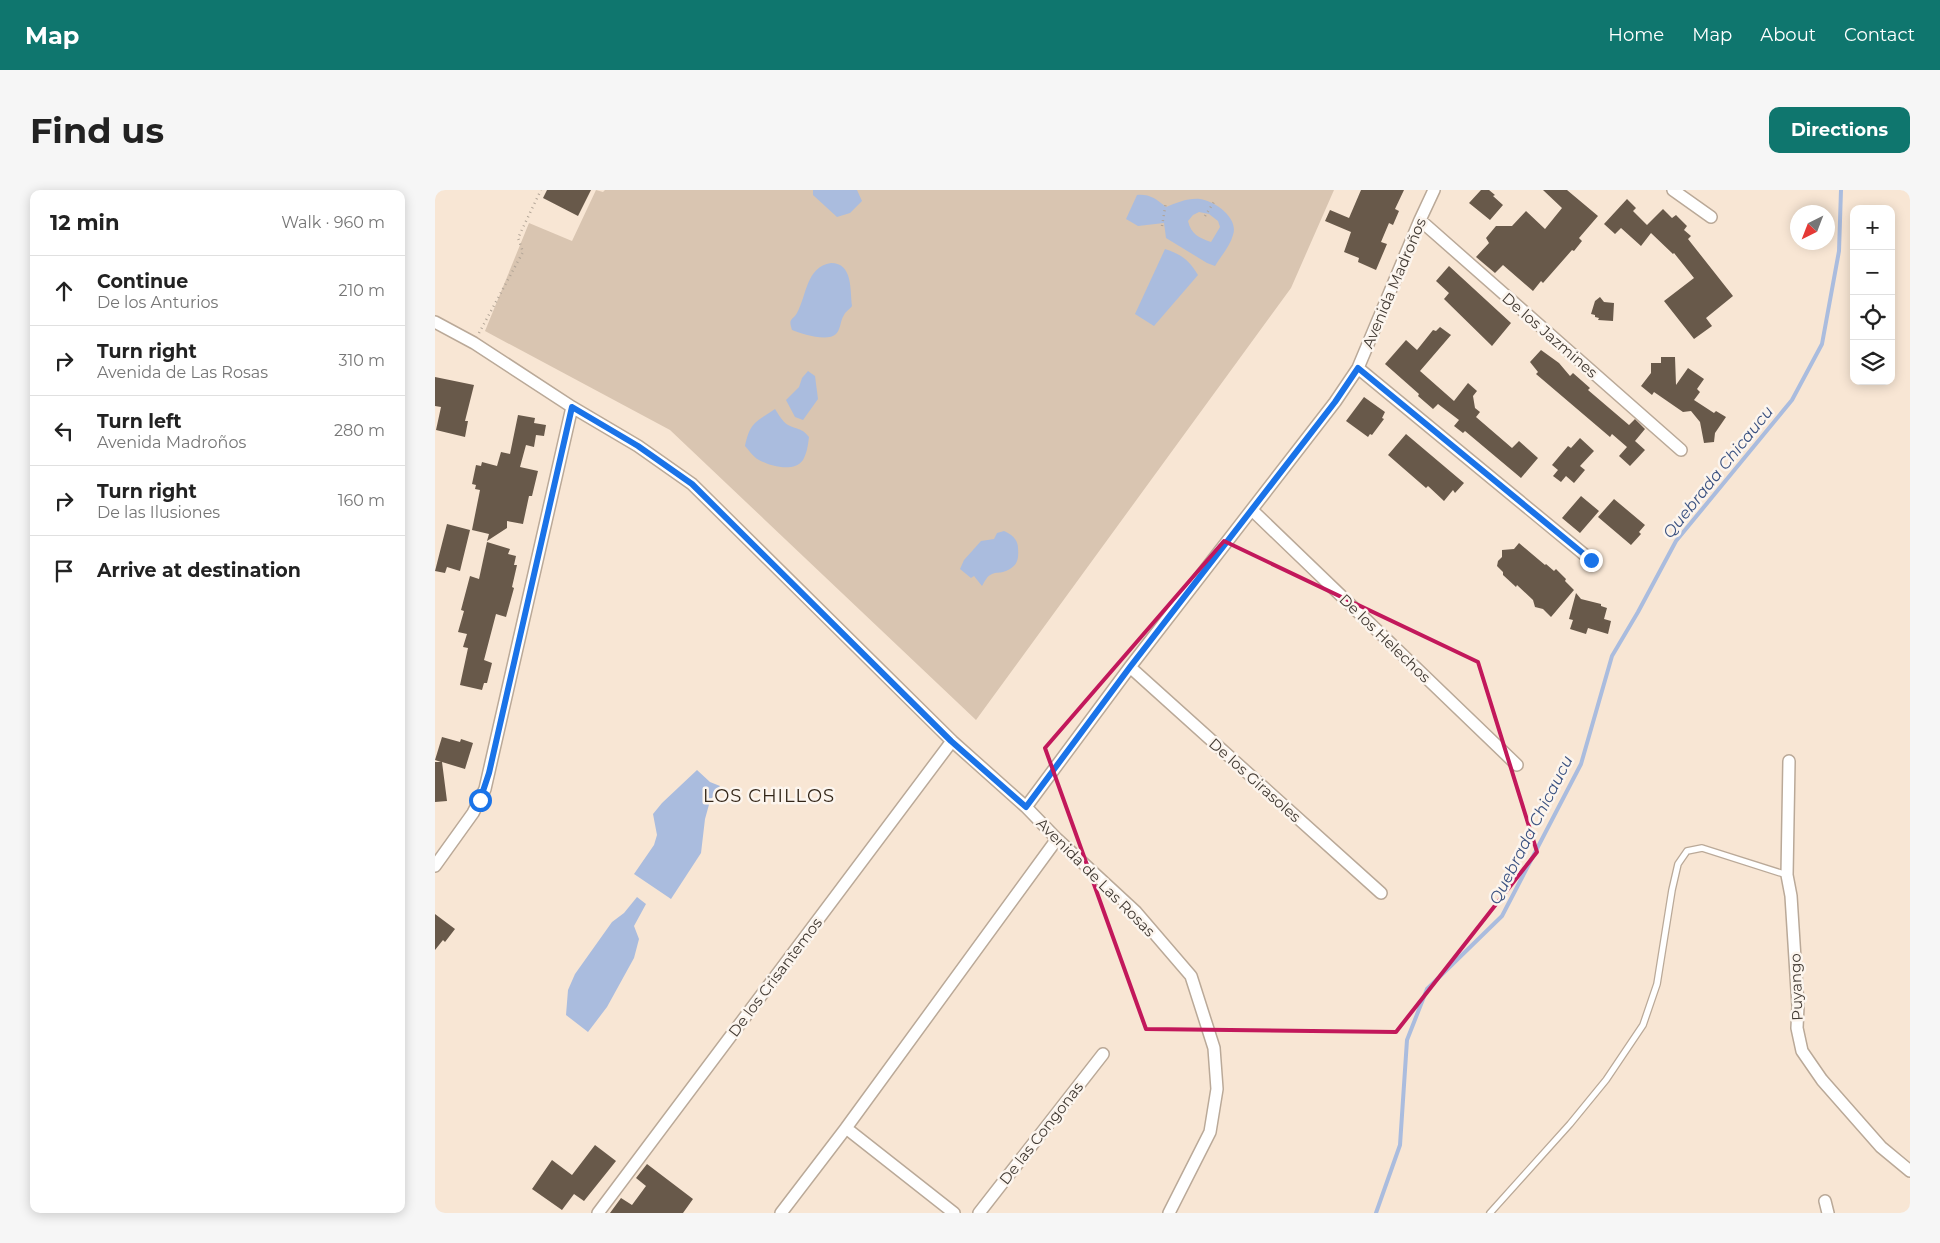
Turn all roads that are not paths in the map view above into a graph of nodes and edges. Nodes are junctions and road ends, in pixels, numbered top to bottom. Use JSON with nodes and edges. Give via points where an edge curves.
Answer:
{"nodes":[{"id":1,"x":1434,"y":190,"type":"edge"},
{"id":2,"x":1673,"y":190,"type":"edge"},
{"id":3,"x":1711,"y":217,"type":"dead end"},
{"id":4,"x":1420,"y":220,"type":"junction"},
{"id":5,"x":435,"y":322,"type":"edge"},
{"id":6,"x":1358,"y":368,"type":"junction"},
{"id":7,"x":572,"y":407,"type":"junction"},
{"id":8,"x":1681,"y":450,"type":"dead end"},
{"id":9,"x":1253,"y":510,"type":"junction"},
{"id":10,"x":1591,"y":560,"type":"dead end"},
{"id":11,"x":1130,"y":667,"type":"junction"},
{"id":12,"x":951,"y":741,"type":"junction"},
{"id":13,"x":1789,"y":761,"type":"dead end"},
{"id":14,"x":1517,"y":765,"type":"dead end"},
{"id":15,"x":1026,"y":807,"type":"junction"},
{"id":16,"x":1057,"y":839,"type":"junction"},
{"id":17,"x":435,"y":866,"type":"edge"},
{"id":18,"x":1787,"y":875,"type":"junction"},
{"id":19,"x":1381,"y":893,"type":"dead end"},
{"id":20,"x":1103,"y":1054,"type":"dead end"},
{"id":21,"x":846,"y":1128,"type":"junction"},
{"id":22,"x":1910,"y":1171,"type":"edge"},
{"id":23,"x":1825,"y":1201,"type":"dead end"},
{"id":24,"x":598,"y":1213,"type":"edge"},
{"id":25,"x":781,"y":1213,"type":"edge"},
{"id":26,"x":954,"y":1213,"type":"edge"},
{"id":27,"x":979,"y":1213,"type":"edge"},
{"id":28,"x":1169,"y":1213,"type":"edge"},
{"id":29,"x":1490,"y":1213,"type":"edge"},
{"id":30,"x":1828,"y":1213,"type":"edge"}],
"edges":[{"from":1,"to":4,"type":"street","name":"Avenida Madroños"},
{"from":2,"to":3,"type":"street"},
{"from":4,"to":6,"type":"street","name":"Avenida Madroños"},
{"from":4,"to":8,"type":"street","name":"De los Jazmines"},
{"from":5,"to":7,"type":"street","name":"Avenida de Las Rosas","via":[[474,343]]},
{"from":6,"to":9,"type":"street","name":"Avenida Madroños"},
{"from":6,"to":10,"type":"street"},
{"from":7,"to":12,"type":"street","name":"Avenida de Las Rosas","via":[[638,446],[692,484]]},
{"from":7,"to":17,"type":"street","via":[[485,789],[473,813]]},
{"from":9,"to":11,"type":"street","name":"Avenida Madroños"},
{"from":9,"to":14,"type":"street","name":"De los Helechos"},
{"from":11,"to":15,"type":"street","name":"Avenida Madroños"},
{"from":11,"to":19,"type":"street","name":"De los Girasoles"},
{"from":12,"to":15,"type":"street","name":"Avenida de Las Rosas"},
{"from":12,"to":24,"type":"street","name":"De los Crisantemos"},
{"from":13,"to":18,"type":"street","name":"Puyango"},
{"from":15,"to":16,"type":"street","name":"Avenida de Las Rosas"},
{"from":16,"to":21,"type":"street"},
{"from":16,"to":28,"type":"street","name":"Avenida de Las Rosas","via":[[1136,912],[1191,976],[1214,1048],[1217,1089],[1210,1132]]},
{"from":18,"to":22,"type":"street","name":"Puyango","via":[[1791,896],[1797,1028],[1802,1051],[1822,1080],[1881,1147]]},
{"from":18,"to":29,"type":"lane","via":[[1702,848],[1687,851],[1678,864],[1657,984],[1643,1025],[1606,1080]]},
{"from":20,"to":27,"type":"street","name":"De las Congonas"},
{"from":21,"to":25,"type":"street"},
{"from":21,"to":26,"type":"street"},
{"from":23,"to":30,"type":"street"}]}
